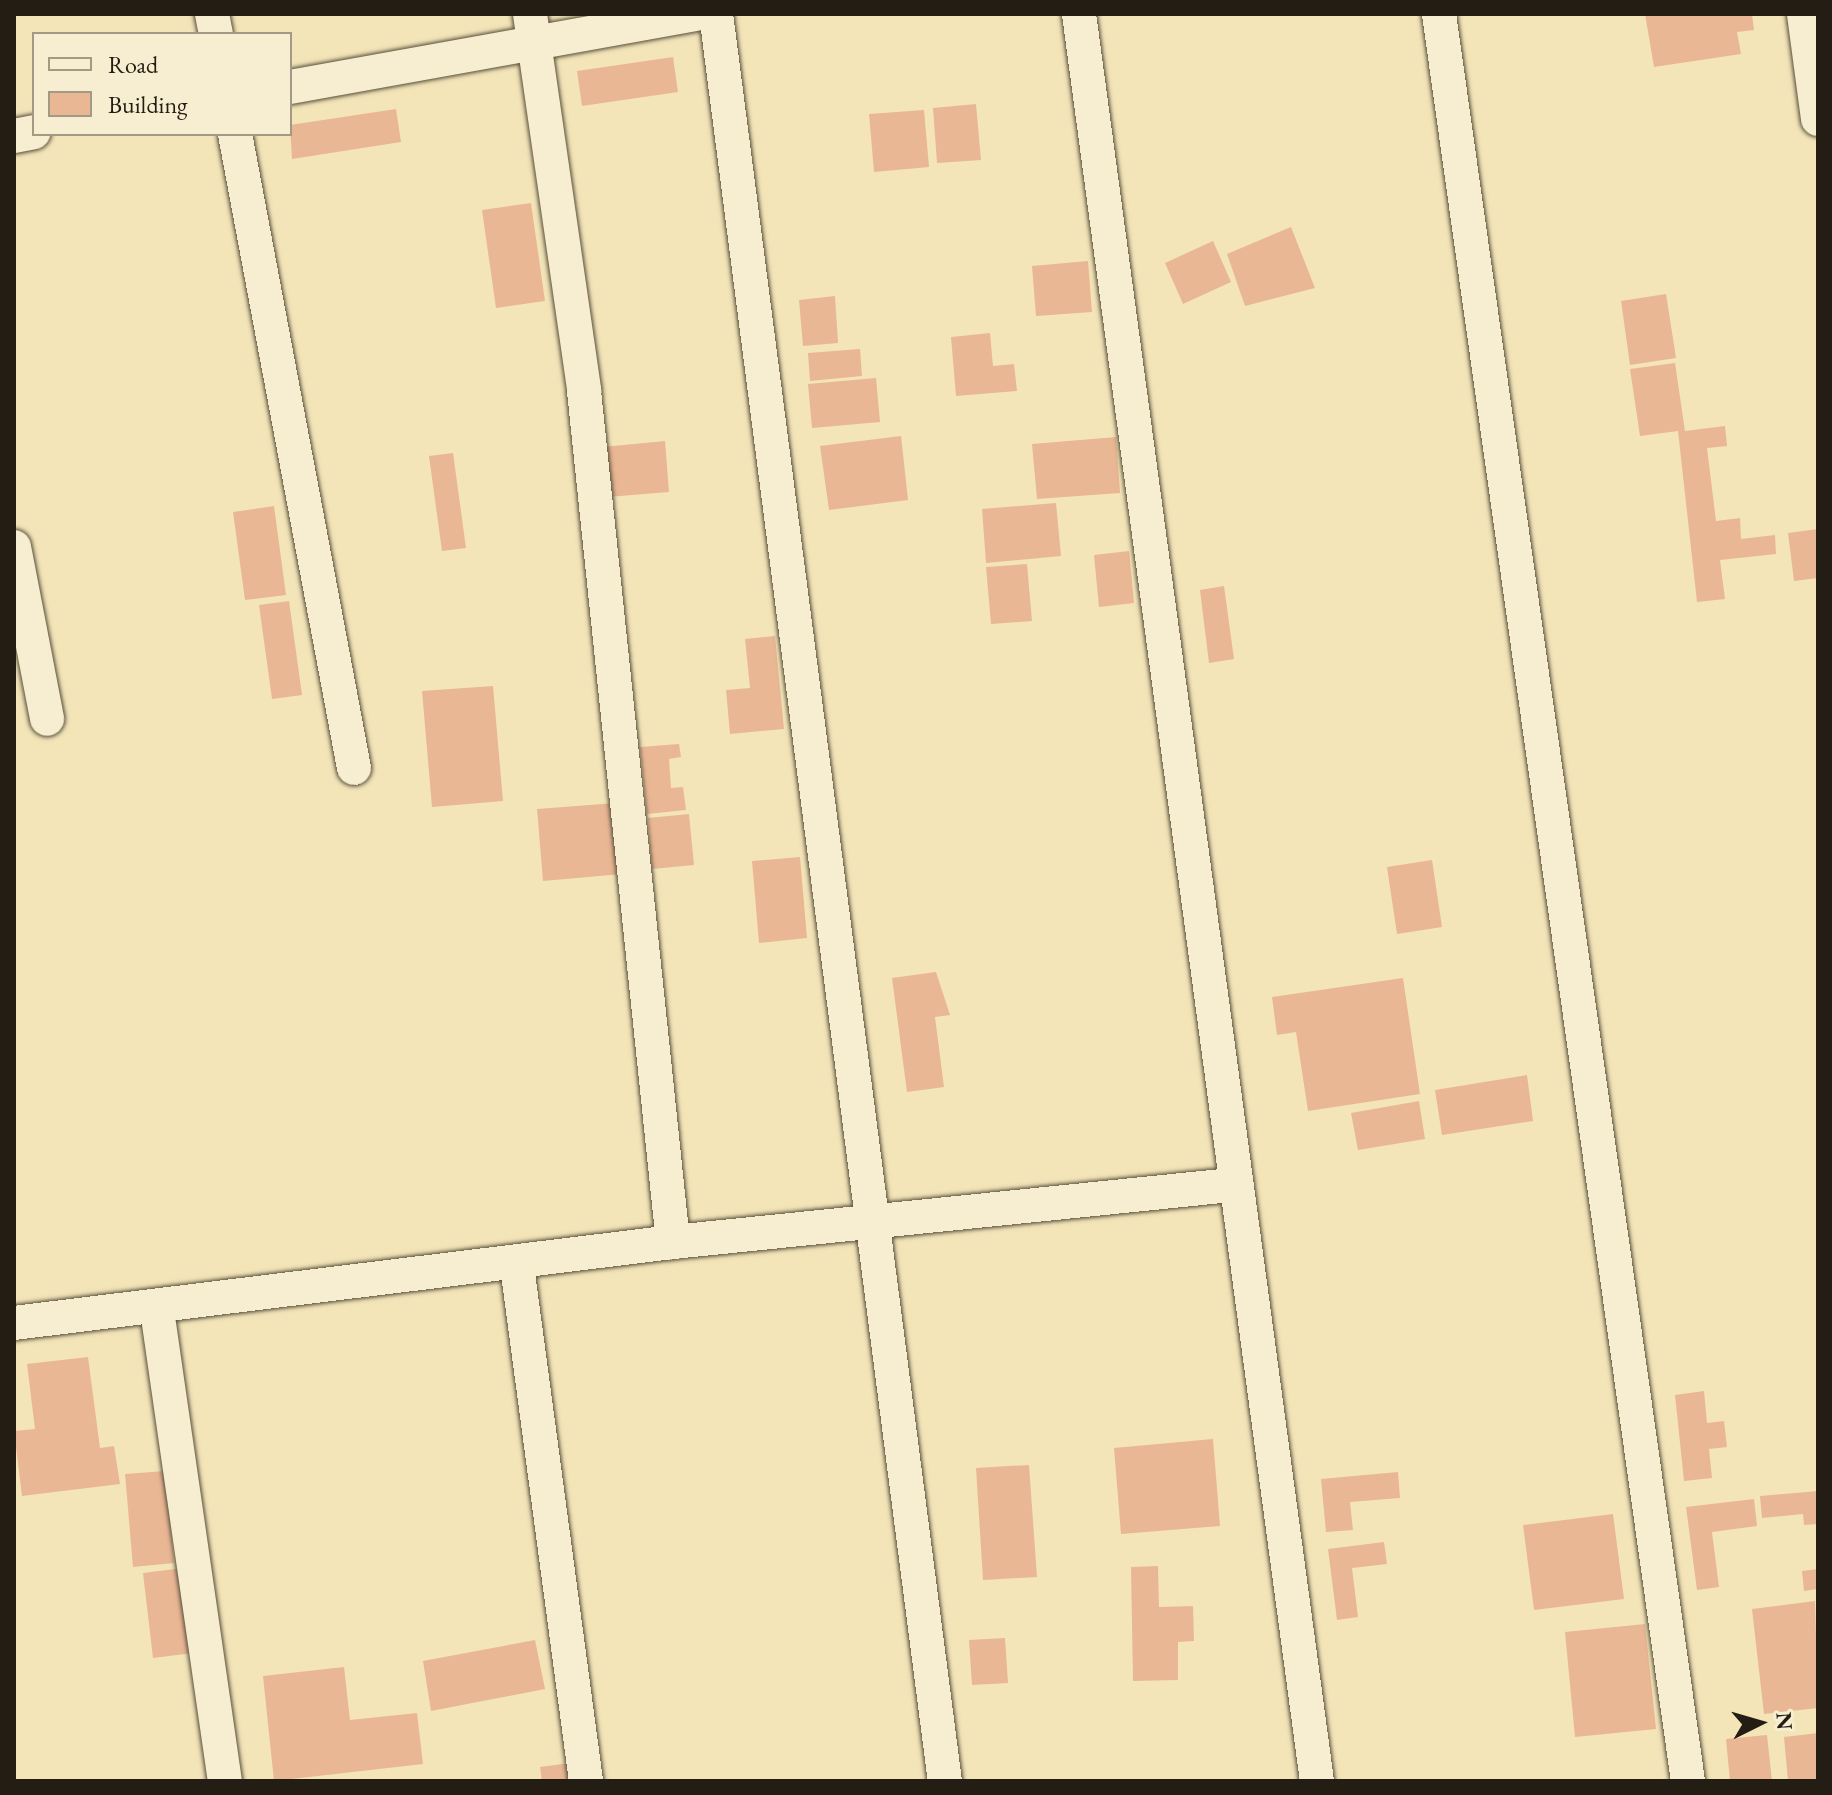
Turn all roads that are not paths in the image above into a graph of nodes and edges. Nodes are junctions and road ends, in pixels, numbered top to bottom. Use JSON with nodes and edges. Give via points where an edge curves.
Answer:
{"nodes":[{"id":1,"x":695,"y":14,"type":"edge"},
{"id":2,"x":716,"y":14,"type":"edge"},
{"id":3,"x":1079,"y":14,"type":"edge"},
{"id":4,"x":1439,"y":14,"type":"edge"},
{"id":5,"x":1804,"y":14,"type":"edge"},
{"id":6,"x":533,"y":28,"type":"edge"},
{"id":7,"x":292,"y":87,"type":"edge"},
{"id":8,"x":1818,"y":119,"type":"edge"},
{"id":9,"x":235,"y":136,"type":"edge"},
{"id":10,"x":14,"y":547,"type":"edge"},
{"id":11,"x":47,"y":719,"type":"dead end"},
{"id":12,"x":354,"y":768,"type":"dead end"},
{"id":13,"x":1231,"y":1185,"type":"junction"},
{"id":14,"x":870,"y":1226,"type":"junction"},
{"id":15,"x":673,"y":1242,"type":"junction"},
{"id":16,"x":517,"y":1266,"type":"junction"},
{"id":17,"x":157,"y":1310,"type":"junction"},
{"id":18,"x":14,"y":1323,"type":"edge"},
{"id":19,"x":225,"y":1781,"type":"edge"},
{"id":20,"x":586,"y":1781,"type":"edge"},
{"id":21,"x":945,"y":1781,"type":"edge"},
{"id":22,"x":1317,"y":1781,"type":"edge"},
{"id":23,"x":1688,"y":1781,"type":"edge"}],
"edges":[{"from":1,"to":6,"type":"street"},
{"from":2,"to":14,"type":"street"},
{"from":3,"to":13,"type":"street"},
{"from":4,"to":23,"type":"street"},
{"from":5,"to":8,"type":"street"},
{"from":6,"to":7,"type":"street"},
{"from":6,"to":15,"type":"street","via":[[584,391]]},
{"from":9,"to":12,"type":"street"},
{"from":10,"to":11,"type":"street"},
{"from":13,"to":14,"type":"street"},
{"from":13,"to":22,"type":"street"},
{"from":14,"to":15,"type":"street"},
{"from":14,"to":21,"type":"street"},
{"from":15,"to":16,"type":"street"},
{"from":16,"to":17,"type":"street"},
{"from":16,"to":20,"type":"street"},
{"from":17,"to":18,"type":"street"},
{"from":17,"to":19,"type":"street"}]}
